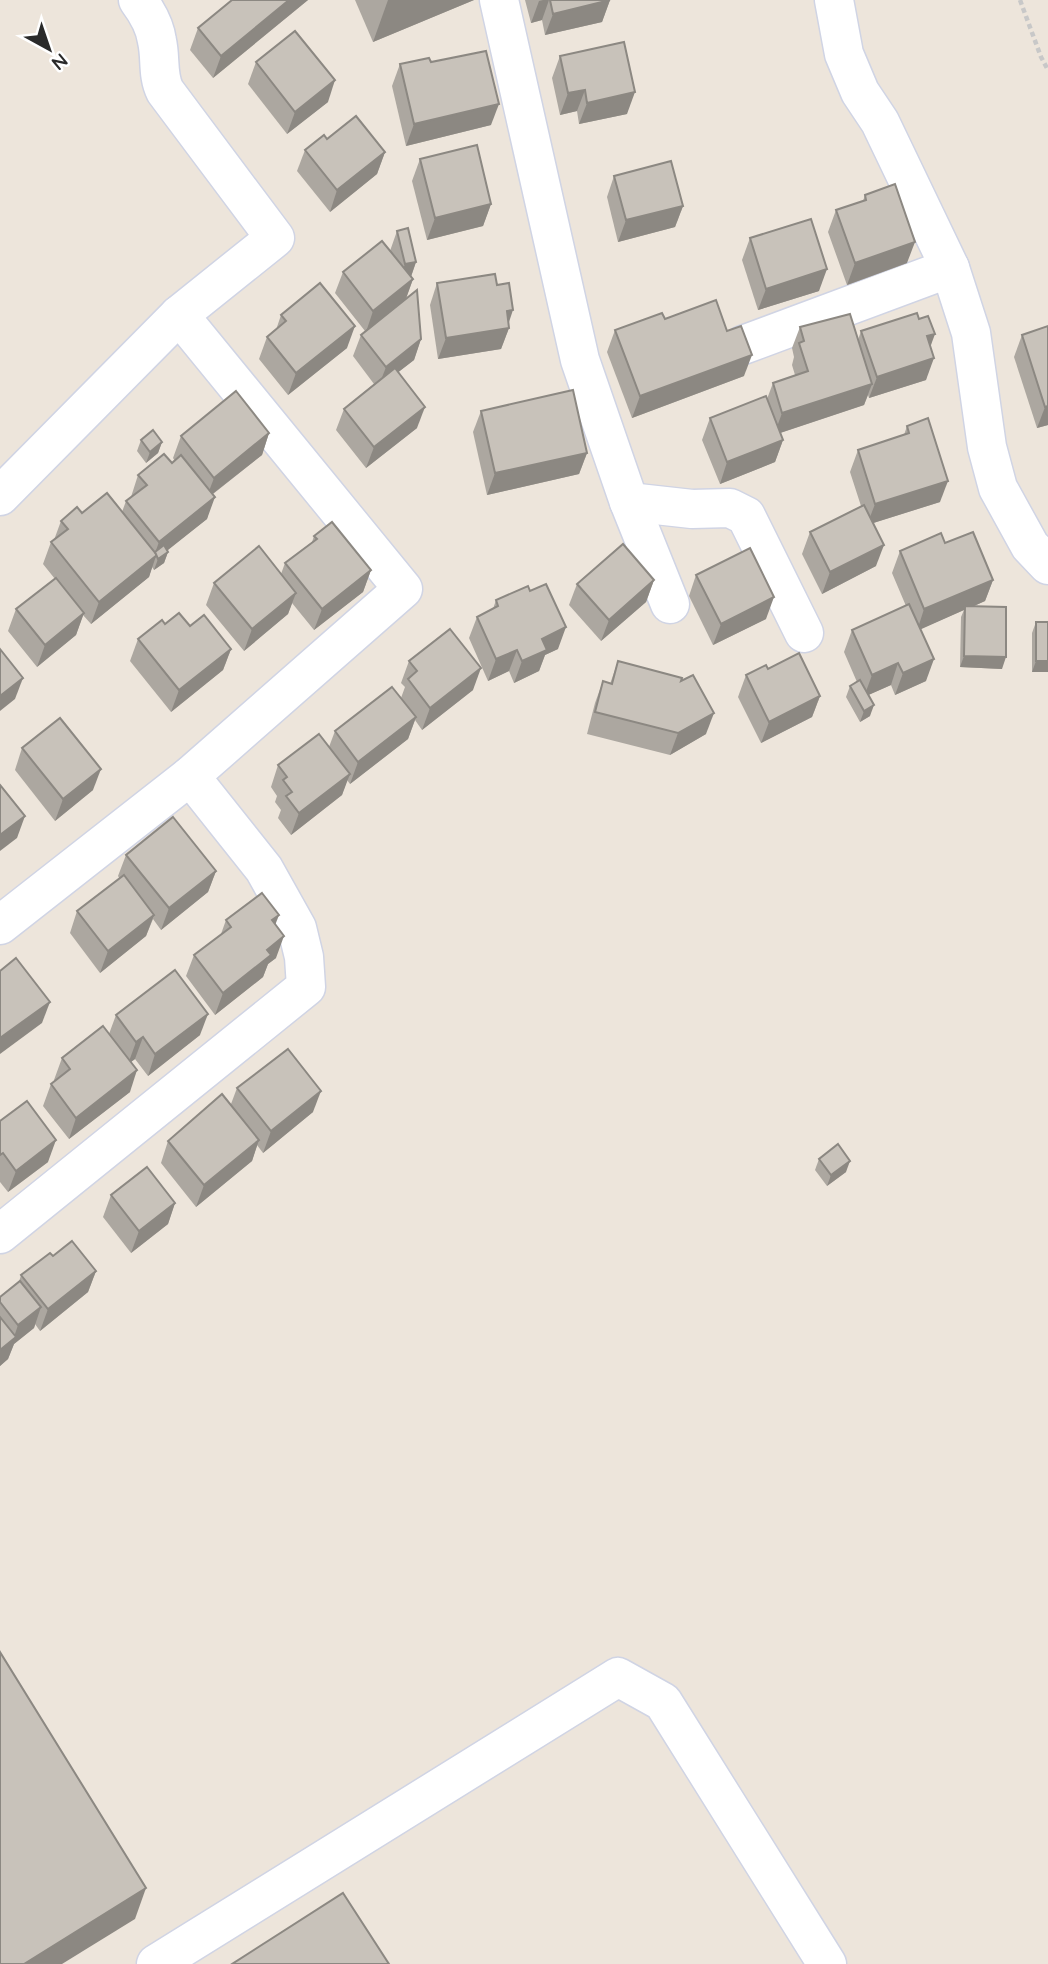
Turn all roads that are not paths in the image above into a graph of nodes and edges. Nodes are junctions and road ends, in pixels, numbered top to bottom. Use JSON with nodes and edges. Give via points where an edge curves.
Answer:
{"nodes":[{"id":1,"x":138,"y":0,"type":"edge"},
{"id":2,"x":499,"y":0,"type":"edge"},
{"id":3,"x":834,"y":0,"type":"edge"},
{"id":4,"x":950,"y":268,"type":"junction"},
{"id":5,"x":179,"y":315,"type":"junction"},
{"id":6,"x":743,"y":345,"type":"edge"},
{"id":7,"x":0,"y":496,"type":"edge"},
{"id":8,"x":629,"y":502,"type":"junction"},
{"id":9,"x":1048,"y":565,"type":"edge"},
{"id":10,"x":670,"y":604,"type":"dead end"},
{"id":11,"x":804,"y":633,"type":"dead end"},
{"id":12,"x":190,"y":776,"type":"junction"},
{"id":13,"x":0,"y":925,"type":"edge"},
{"id":14,"x":0,"y":1234,"type":"edge"},
{"id":15,"x":156,"y":1964,"type":"edge"},
{"id":16,"x":827,"y":1964,"type":"edge"}],
"edges":[{"from":1,"to":5,"type":"street","via":[[157,40],[165,91],[275,238]]},
{"from":2,"to":8,"type":"street","via":[[580,360]]},
{"from":3,"to":4,"type":"street","via":[[844,54],[860,92],[880,122]]},
{"from":4,"to":6,"type":"street"},
{"from":4,"to":9,"type":"street","via":[[971,333],[987,447],[998,488],[1030,546]]},
{"from":5,"to":7,"type":"street"},
{"from":5,"to":12,"type":"street","via":[[403,589]]},
{"from":8,"to":10,"type":"street"},
{"from":8,"to":11,"type":"street","via":[[730,508],[746,516]]},
{"from":12,"to":13,"type":"street"},
{"from":12,"to":14,"type":"street","via":[[264,869],[297,928],[306,987]]},
{"from":15,"to":16,"type":"street","via":[[618,1677],[663,1702]]}]}
